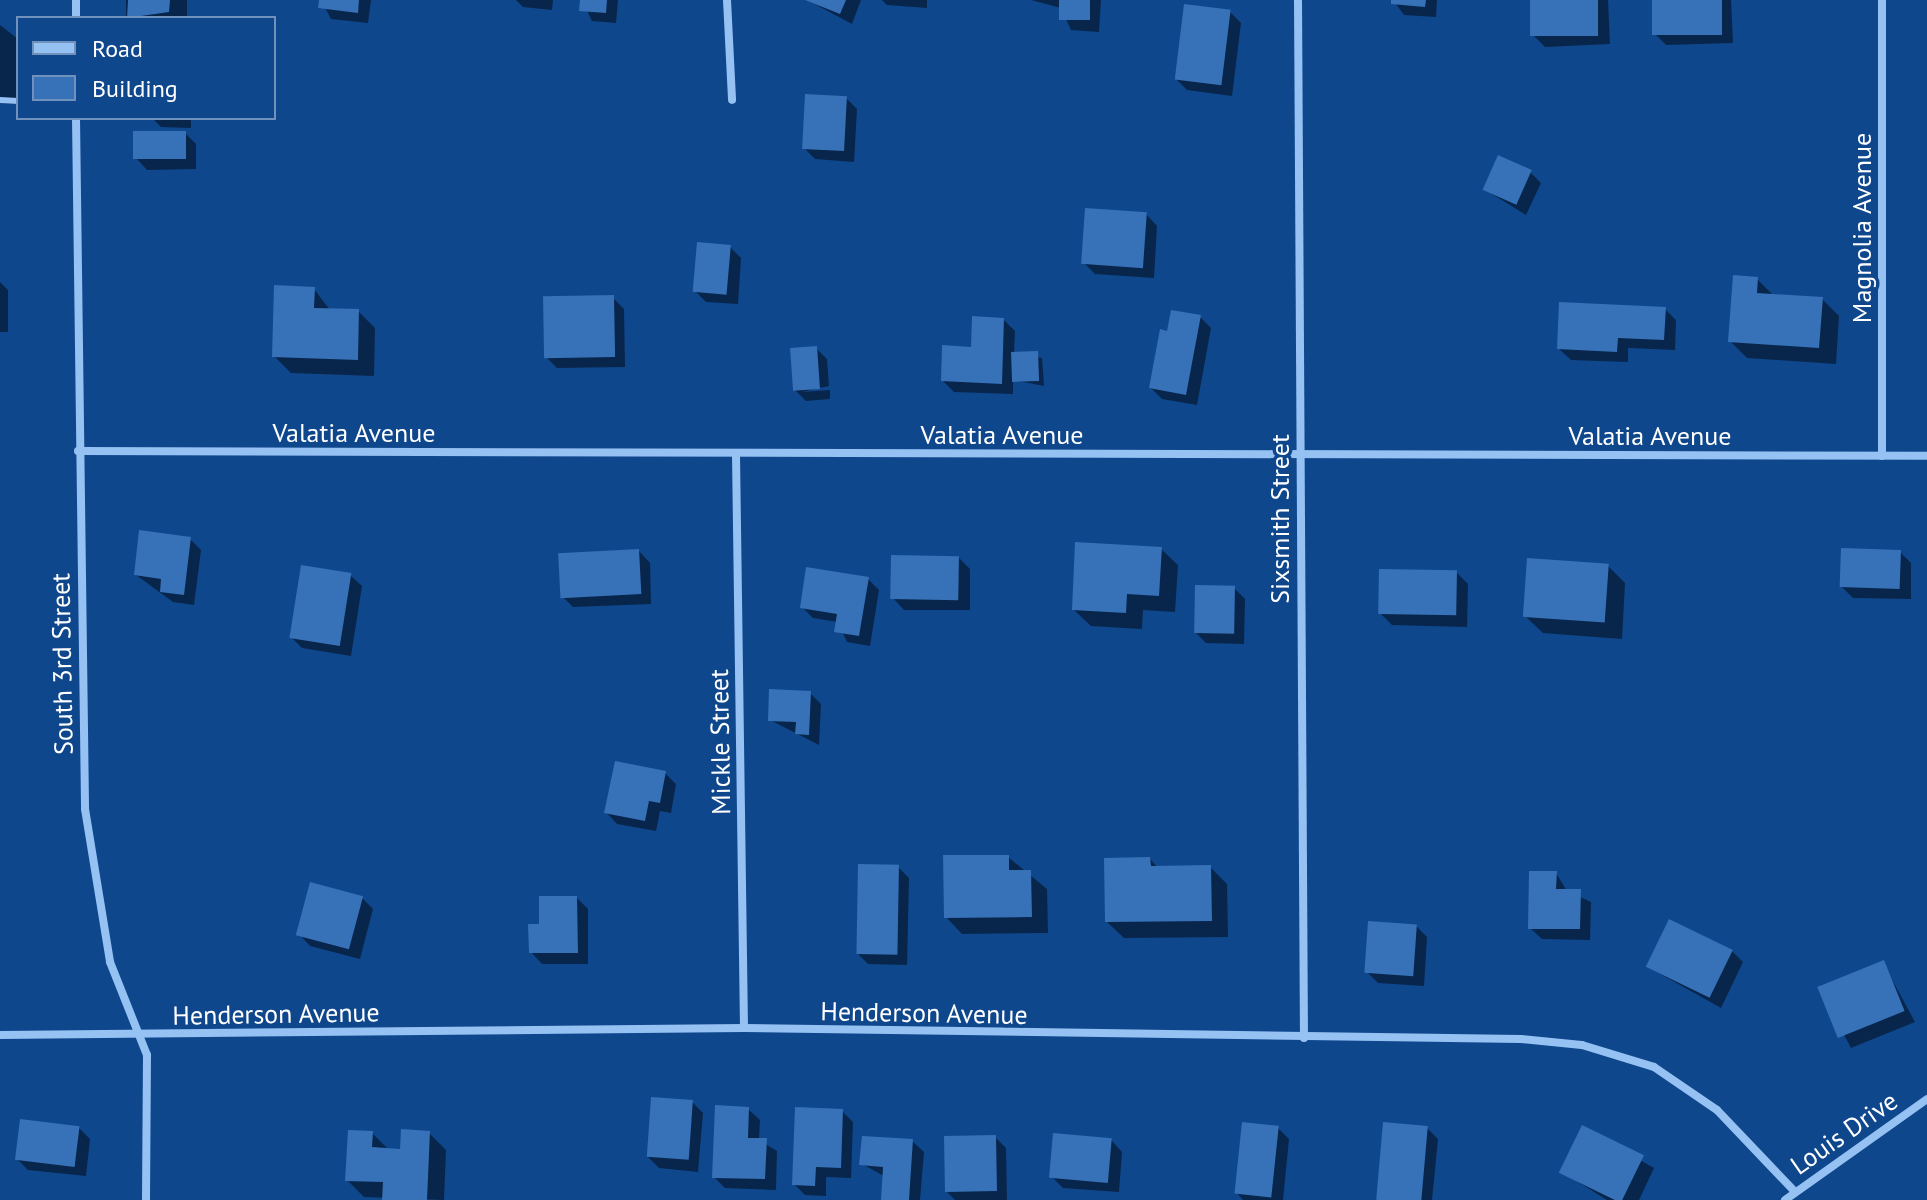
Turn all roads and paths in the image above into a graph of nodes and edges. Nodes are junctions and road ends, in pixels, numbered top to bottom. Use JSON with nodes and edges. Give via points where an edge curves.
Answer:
{"nodes":[{"id":1,"x":727,"y":0,"type":"edge"},
{"id":2,"x":1298,"y":0,"type":"edge"},
{"id":3,"x":1882,"y":0,"type":"edge"},
{"id":4,"x":732,"y":100,"type":"dead end"},
{"id":5,"x":76,"y":120,"type":"edge"},
{"id":6,"x":78,"y":451,"type":"junction"},
{"id":7,"x":736,"y":455,"type":"junction"},
{"id":8,"x":1300,"y":455,"type":"junction"},
{"id":9,"x":1882,"y":456,"type":"junction"},
{"id":10,"x":1927,"y":456,"type":"edge"},
{"id":11,"x":744,"y":1028,"type":"junction"},
{"id":12,"x":0,"y":1035,"type":"edge"},
{"id":13,"x":142,"y":1035,"type":"junction"},
{"id":14,"x":1304,"y":1038,"type":"junction"},
{"id":15,"x":1927,"y":1099,"type":"edge"},
{"id":16,"x":1795,"y":1192,"type":"junction"},
{"id":17,"x":146,"y":1200,"type":"edge"},
{"id":18,"x":1785,"y":1200,"type":"edge"}],
"edges":[{"from":1,"to":4,"type":"street"},
{"from":2,"to":8,"type":"street","name":"Sixsmith Street"},
{"from":3,"to":9,"type":"street","name":"Magnolia Avenue"},
{"from":5,"to":6,"type":"street","name":"South 3rd Street"},
{"from":6,"to":7,"type":"street","name":"Valatia Avenue"},
{"from":6,"to":13,"type":"street","name":"South 3rd Street","via":[[89,852],[110,962]]},
{"from":7,"to":8,"type":"street","name":"Valatia Avenue"},
{"from":7,"to":11,"type":"street","name":"Mickle Street"},
{"from":8,"to":9,"type":"street","name":"Valatia Avenue"},
{"from":8,"to":14,"type":"street","name":"Sixsmith Street"},
{"from":9,"to":10,"type":"street","name":"Valatia Avenue"},
{"from":11,"to":13,"type":"street","name":"Henderson Avenue"},
{"from":11,"to":14,"type":"street","name":"Henderson Avenue"},
{"from":12,"to":13,"type":"street","name":"Henderson Avenue"},
{"from":13,"to":17,"type":"street","name":"South 3rd Street","via":[[149,1075]]},
{"from":14,"to":16,"type":"street","name":"Henderson Avenue","via":[[1521,1039],[1603,1049],[1654,1067],[1697,1095]]},
{"from":15,"to":16,"type":"street","name":"Louis Drive"},
{"from":16,"to":18,"type":"street","name":"Louis Drive"}]}
